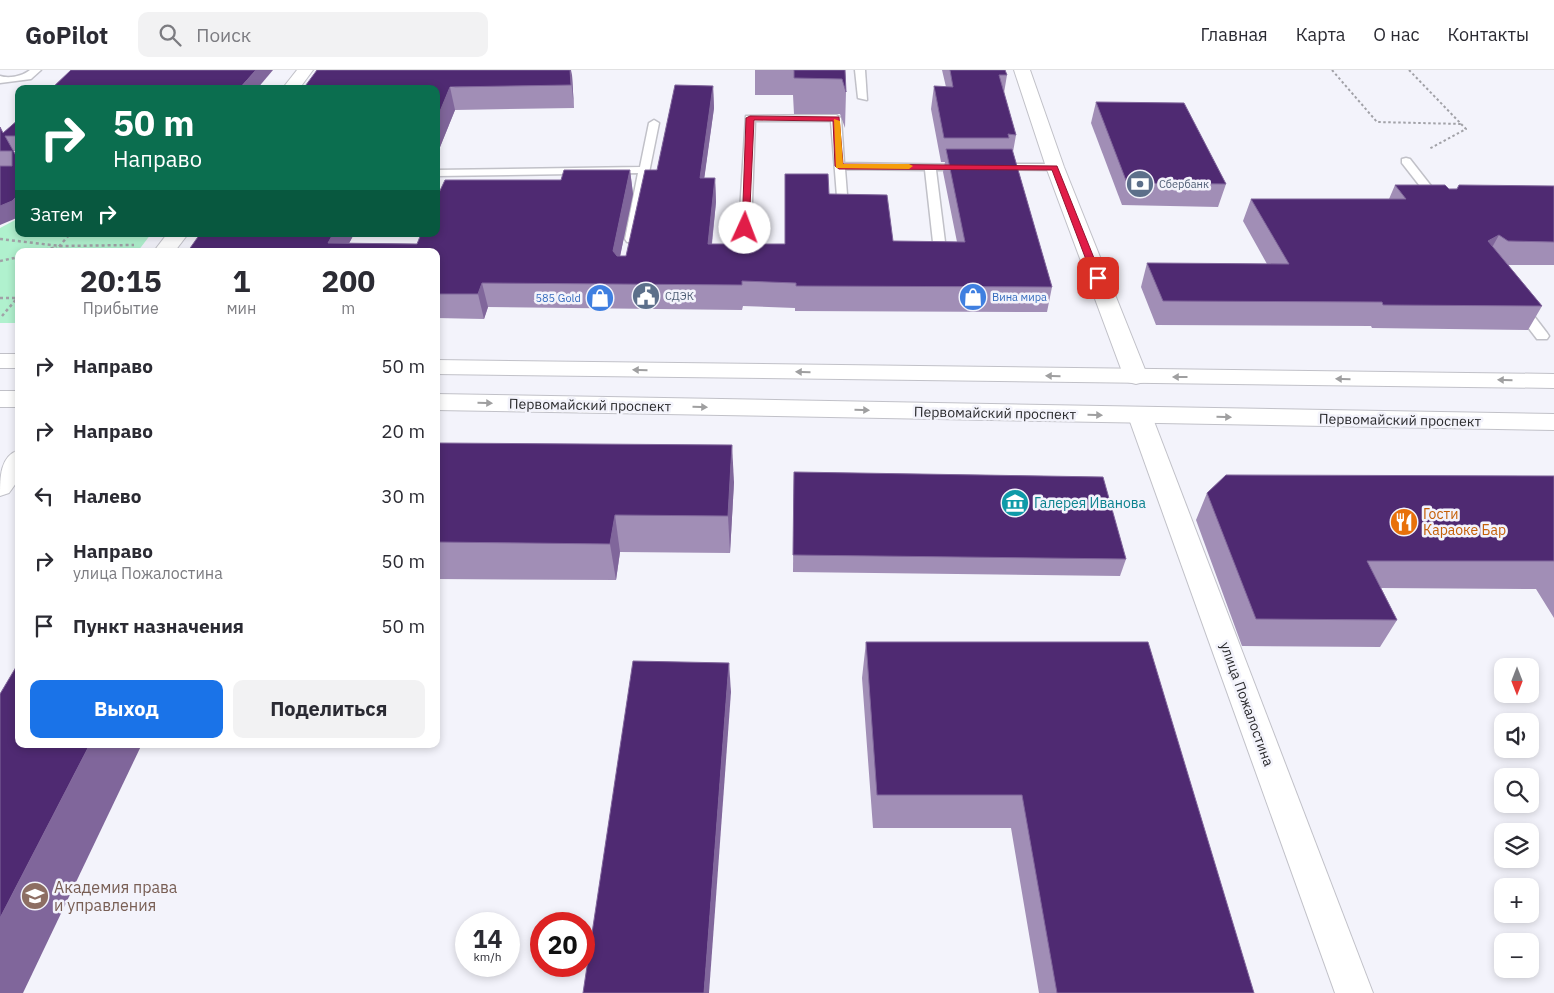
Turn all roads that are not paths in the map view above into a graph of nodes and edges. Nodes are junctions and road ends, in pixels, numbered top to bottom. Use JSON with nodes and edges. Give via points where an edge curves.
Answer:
{"nodes":[{"id":1,"x":36,"y":70,"type":"edge"},
{"id":2,"x":305,"y":70,"type":"edge"},
{"id":3,"x":860,"y":70,"type":"edge"},
{"id":4,"x":1022,"y":70,"type":"edge"},
{"id":5,"x":0,"y":79,"type":"edge"},
{"id":6,"x":293,"y":85,"type":"edge"},
{"id":7,"x":863,"y":98,"type":"dead end"},
{"id":8,"x":654,"y":123,"type":"dead end"},
{"id":9,"x":1406,"y":161,"type":"road end"},
{"id":10,"x":839,"y":166,"type":"junction"},
{"id":11,"x":930,"y":166,"type":"junction"},
{"id":12,"x":1055,"y":167,"type":"junction"},
{"id":13,"x":643,"y":170,"type":"junction"},
{"id":14,"x":440,"y":173,"type":"edge"},
{"id":15,"x":842,"y":207,"type":"edge"},
{"id":16,"x":1442,"y":208,"type":"edge"},
{"id":17,"x":745,"y":228,"type":"dead end"},
{"id":18,"x":176,"y":237,"type":"edge"},
{"id":19,"x":939,"y":242,"type":"edge"},
{"id":20,"x":629,"y":247,"type":"edge"},
{"id":21,"x":166,"y":248,"type":"edge"},
{"id":22,"x":1508,"y":293,"type":"edge"},
{"id":23,"x":1542,"y":336,"type":"dead end"},
{"id":24,"x":0,"y":361,"type":"edge"},
{"id":25,"x":15,"y":361,"type":"edge"},
{"id":26,"x":440,"y":367,"type":"edge"},
{"id":27,"x":1136,"y":377,"type":"junction"},
{"id":28,"x":1554,"y":381,"type":"edge"},
{"id":29,"x":15,"y":398,"type":"edge"},
{"id":30,"x":0,"y":399,"type":"edge"},
{"id":31,"x":440,"y":402,"type":"edge"},
{"id":32,"x":1140,"y":416,"type":"junction"},
{"id":33,"x":1554,"y":422,"type":"edge"},
{"id":34,"x":15,"y":465,"type":"edge"},
{"id":35,"x":0,"y":486,"type":"edge"},
{"id":36,"x":1354,"y":993,"type":"edge"}],
"edges":[{"from":1,"to":5,"type":"lane","via":[[28,77]]},
{"from":2,"to":6,"type":"main road"},
{"from":3,"to":7,"type":"lane"},
{"from":4,"to":12,"type":"main road"},
{"from":8,"to":13,"type":"lane"},
{"from":9,"to":16,"type":"lane"},
{"from":10,"to":11,"type":"lane"},
{"from":10,"to":15,"type":"lane"},
{"from":10,"to":17,"type":"lane","via":[[836,118],[750,118]]},
{"from":11,"to":12,"type":"lane"},
{"from":11,"to":19,"type":"lane"},
{"from":12,"to":27,"type":"main road"},
{"from":13,"to":14,"type":"lane"},
{"from":13,"to":20,"type":"lane"},
{"from":18,"to":21,"type":"main road"},
{"from":22,"to":23,"type":"lane"},
{"from":24,"to":25,"type":"main road"},
{"from":27,"to":26,"type":"main road","one_way":true},
{"from":28,"to":27,"type":"main road","one_way":true},
{"from":29,"to":30,"type":"main road"},
{"from":31,"to":32,"type":"main road","name":"Первомайский проспект","one_way":true},
{"from":32,"to":33,"type":"main road","name":"Первомайский проспект","one_way":true},
{"from":32,"to":36,"type":"main road","name":"улица Пожалостина"},
{"from":34,"to":35,"type":"main road"}]}
